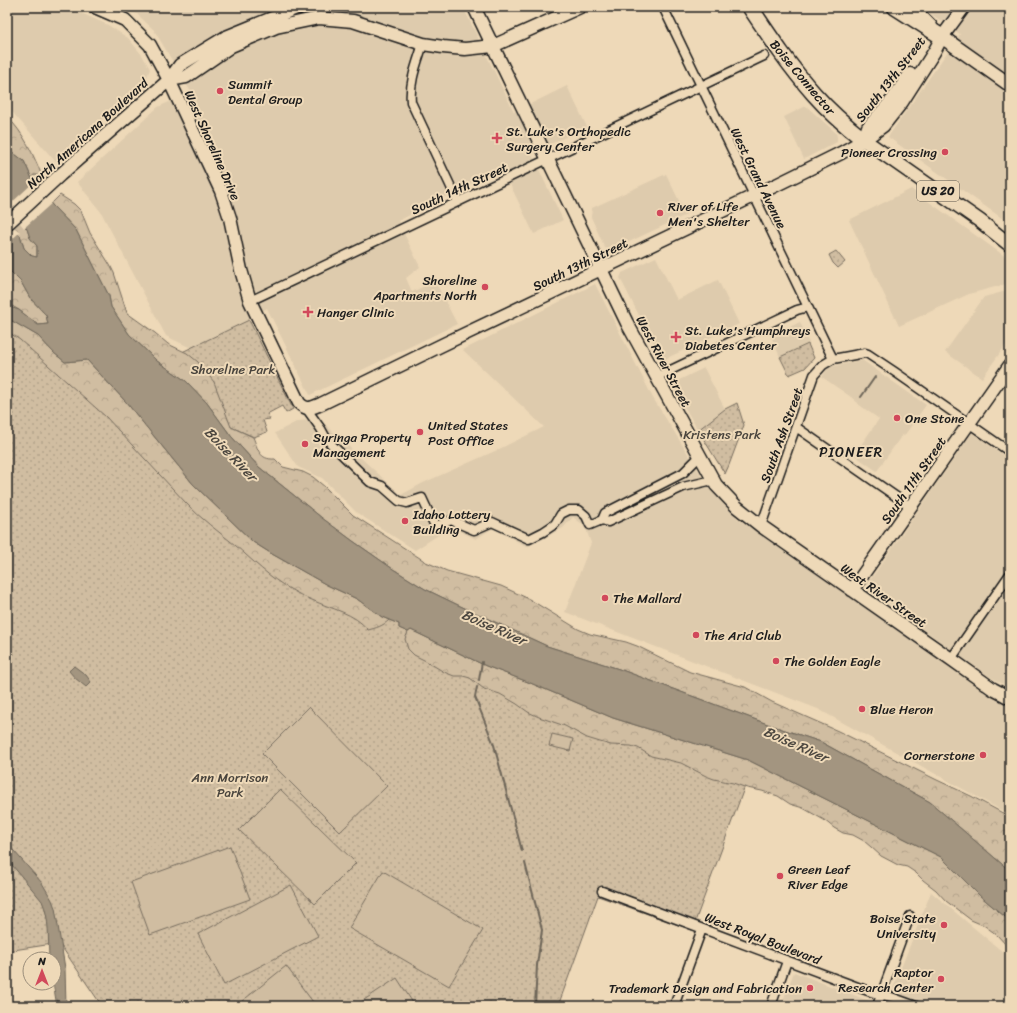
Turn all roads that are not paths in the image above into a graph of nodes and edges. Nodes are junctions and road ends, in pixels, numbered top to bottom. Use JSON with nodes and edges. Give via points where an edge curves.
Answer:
{"nodes":[{"id":1,"x":94,"y":7,"type":"edge"},
{"id":2,"x":298,"y":7,"type":"edge"},
{"id":3,"x":474,"y":7,"type":"edge"},
{"id":4,"x":580,"y":7,"type":"edge"},
{"id":5,"x":663,"y":7,"type":"edge"},
{"id":6,"x":750,"y":7,"type":"edge"},
{"id":7,"x":896,"y":7,"type":"edge"},
{"id":8,"x":912,"y":7,"type":"edge"},
{"id":9,"x":964,"y":7,"type":"edge"},
{"id":10,"x":942,"y":37,"type":"junction"},
{"id":11,"x":422,"y":44,"type":"junction"},
{"id":12,"x":493,"y":46,"type":"junction"},
{"id":13,"x":764,"y":56,"type":"dead end"},
{"id":14,"x":169,"y":80,"type":"junction"},
{"id":15,"x":1010,"y":84,"type":"edge"},
{"id":16,"x":701,"y":86,"type":"junction"},
{"id":17,"x":864,"y":140,"type":"junction"},
{"id":18,"x":548,"y":159,"type":"junction"},
{"id":19,"x":754,"y":196,"type":"junction"},
{"id":20,"x":458,"y":202,"type":"junction"},
{"id":21,"x":7,"y":224,"type":"edge"},
{"id":22,"x":1010,"y":245,"type":"edge"},
{"id":23,"x":601,"y":269,"type":"junction"},
{"id":24,"x":250,"y":301,"type":"junction"},
{"id":25,"x":808,"y":307,"type":"junction"},
{"id":26,"x":833,"y":359,"type":"junction"},
{"id":27,"x":1010,"y":365,"type":"edge"},
{"id":28,"x":656,"y":377,"type":"junction"},
{"id":29,"x":306,"y":408,"type":"junction"},
{"id":30,"x":970,"y":423,"type":"junction"},
{"id":31,"x":796,"y":427,"type":"junction"},
{"id":32,"x":1010,"y":452,"type":"edge"},
{"id":33,"x":700,"y":456,"type":"junction"},
{"id":34,"x":713,"y":480,"type":"junction"},
{"id":35,"x":911,"y":507,"type":"junction"},
{"id":36,"x":602,"y":520,"type":"junction"},
{"id":37,"x":761,"y":526,"type":"junction"},
{"id":38,"x":1010,"y":574,"type":"edge"},
{"id":39,"x":852,"y":590,"type":"junction"},
{"id":40,"x":951,"y":658,"type":"junction"},
{"id":41,"x":1010,"y":698,"type":"edge"},
{"id":42,"x":602,"y":890,"type":"dead end"},
{"id":43,"x":910,"y":916,"type":"dead end"},
{"id":44,"x":702,"y":928,"type":"junction"},
{"id":45,"x":787,"y":960,"type":"junction"},
{"id":46,"x":881,"y":994,"type":"junction"},
{"id":47,"x":674,"y":1006,"type":"edge"},
{"id":48,"x":771,"y":1006,"type":"edge"},
{"id":49,"x":877,"y":1006,"type":"edge"},
{"id":50,"x":916,"y":1006,"type":"edge"}],
"edges":[{"from":1,"to":14,"type":"street","name":"West Shoreline Drive","via":[[125,20],[150,45]]},
{"from":2,"to":14,"type":"street","name":"North Americana Boulevard","via":[[226,37],[180,65]]},
{"from":3,"to":12,"type":"street","name":"West River Street"},
{"from":4,"to":12,"type":"street"},
{"from":5,"to":16,"type":"street","name":"West Grand Avenue"},
{"from":6,"to":17,"type":"highway","name":"Boise Connector","number":"US 20","via":[[794,70],[837,117]]},
{"from":7,"to":10,"type":"highway"},
{"from":8,"to":10,"type":"street"},
{"from":9,"to":10,"type":"street","name":"South 13th Street"},
{"from":10,"to":15,"type":"main road"},
{"from":10,"to":17,"type":"street","name":"South 13th Street","via":[[902,102],[883,126]]},
{"from":11,"to":12,"type":"street","via":[[465,49]]},
{"from":11,"to":14,"type":"street","via":[[353,21],[319,18],[276,27],[231,46],[186,77]]},
{"from":11,"to":20,"type":"street","via":[[411,84],[411,102]]},
{"from":12,"to":18,"type":"street","name":"West River Street"},
{"from":13,"to":16,"type":"street","name":"South 14th Street"},
{"from":14,"to":21,"type":"street","name":"North Americana Boulevard"},
{"from":14,"to":24,"type":"street","name":"West Shoreline Drive","via":[[230,218]]},
{"from":16,"to":18,"type":"street","name":"South 14th Street"},
{"from":16,"to":19,"type":"street","name":"West Grand Avenue"},
{"from":17,"to":19,"type":"street","name":"South 13th Street"},
{"from":17,"to":22,"type":"main road","number":"US 20"},
{"from":18,"to":20,"type":"street","name":"South 14th Street"},
{"from":18,"to":23,"type":"street","name":"West River Street"},
{"from":19,"to":23,"type":"street","name":"South 13th Street"},
{"from":19,"to":25,"type":"street","name":"West Grand Avenue"},
{"from":20,"to":24,"type":"street","name":"South 14th Street"},
{"from":23,"to":28,"type":"street","name":"West River Street"},
{"from":23,"to":29,"type":"street","name":"South 13th Street","via":[[321,404]]},
{"from":24,"to":29,"type":"street","name":"West Shoreline Drive","via":[[298,403]]},
{"from":25,"to":26,"type":"street","name":"West Grand Avenue"},
{"from":25,"to":28,"type":"street"},
{"from":26,"to":30,"type":"street","via":[[868,354]]},
{"from":26,"to":31,"type":"street","name":"South Ash Street","via":[[814,375]]},
{"from":27,"to":30,"type":"street","name":"South 11th Street"},
{"from":28,"to":33,"type":"street","name":"West River Street"},
{"from":29,"to":36,"type":"street","via":[[327,440],[370,482],[382,486],[399,501],[407,502],[422,498],[434,524],[440,525],[451,520],[474,530],[492,522],[529,539],[555,524],[562,514],[569,510],[579,510],[586,516],[590,525]]},
{"from":30,"to":32,"type":"street"},
{"from":30,"to":35,"type":"street","name":"South 11th Street"},
{"from":31,"to":35,"type":"street"},
{"from":31,"to":37,"type":"street","name":"South Ash Street"},
{"from":33,"to":34,"type":"street","name":"West River Street"},
{"from":33,"to":36,"type":"street","via":[[683,473],[605,513]]},
{"from":34,"to":36,"type":"street","via":[[683,487],[608,522]]},
{"from":34,"to":37,"type":"street","name":"West River Street","via":[[737,507]]},
{"from":35,"to":39,"type":"street","name":"South 11th Street"},
{"from":37,"to":39,"type":"street","name":"West River Street"},
{"from":38,"to":40,"type":"street"},
{"from":39,"to":40,"type":"street","name":"West River Street"},
{"from":40,"to":41,"type":"street","name":"West River Street","via":[[993,689]]},
{"from":42,"to":44,"type":"street","name":"West Royal Boulevard"},
{"from":43,"to":46,"type":"street"},
{"from":44,"to":45,"type":"street","name":"West Royal Boulevard"},
{"from":44,"to":47,"type":"street"},
{"from":45,"to":46,"type":"street","name":"West Royal Boulevard"},
{"from":45,"to":48,"type":"street"},
{"from":46,"to":49,"type":"street"},
{"from":46,"to":50,"type":"street","name":"West Royal Boulevard"}]}
